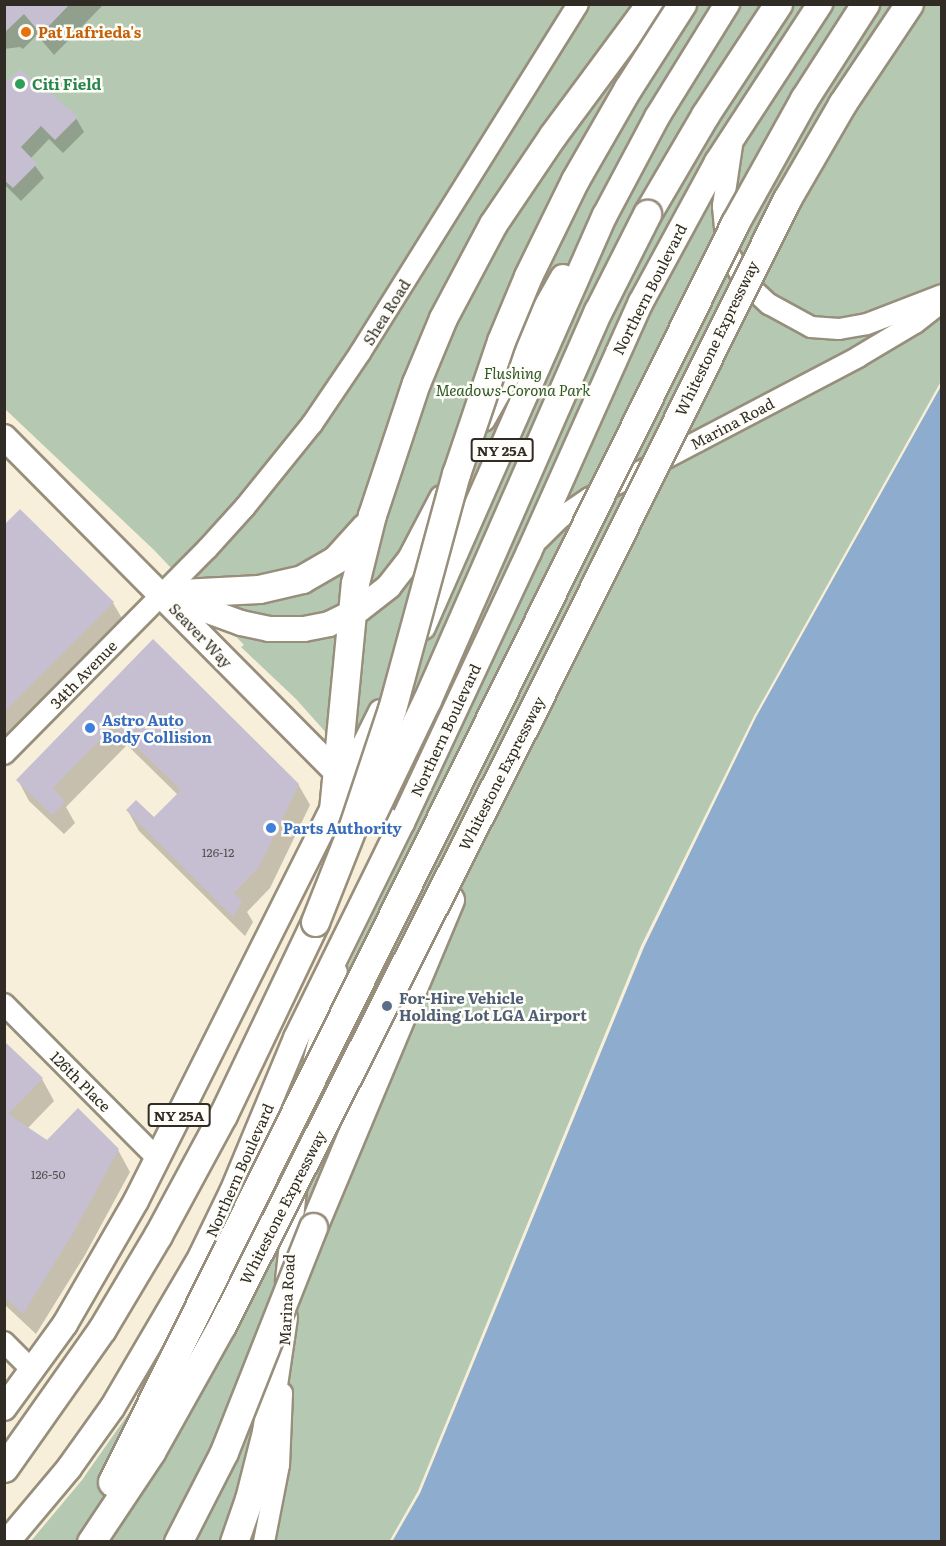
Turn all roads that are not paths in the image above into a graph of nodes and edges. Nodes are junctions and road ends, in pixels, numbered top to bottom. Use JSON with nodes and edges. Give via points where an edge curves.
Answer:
{"nodes":[{"id":1,"x":578,"y":4,"type":"edge"},
{"id":2,"x":650,"y":4,"type":"edge"},
{"id":3,"x":682,"y":4,"type":"edge"},
{"id":4,"x":727,"y":4,"type":"edge"},
{"id":5,"x":778,"y":4,"type":"edge"},
{"id":6,"x":865,"y":4,"type":"edge"},
{"id":7,"x":909,"y":4,"type":"edge"},
{"id":8,"x":813,"y":13,"type":"edge"},
{"id":9,"x":657,"y":117,"type":"junction"},
{"id":10,"x":737,"y":129,"type":"junction"},
{"id":11,"x":942,"y":295,"type":"edge"},
{"id":12,"x":942,"y":302,"type":"edge"},
{"id":13,"x":4,"y":437,"type":"edge"},
{"id":14,"x":372,"y":516,"type":"junction"},
{"id":15,"x":529,"y":552,"type":"junction"},
{"id":16,"x":162,"y":594,"type":"junction"},
{"id":17,"x":350,"y":615,"type":"junction"},
{"id":18,"x":527,"y":722,"type":"junction"},
{"id":19,"x":4,"y":754,"type":"edge"},
{"id":20,"x":341,"y":778,"type":"junction"},
{"id":21,"x":333,"y":810,"type":"joint"},
{"id":22,"x":402,"y":823,"type":"junction"},
{"id":23,"x":354,"y":920,"type":"junction"},
{"id":24,"x":315,"y":922,"type":"junction"},
{"id":25,"x":4,"y":1004,"type":"edge"},
{"id":26,"x":158,"y":1158,"type":"junction"},
{"id":27,"x":283,"y":1317,"type":"junction"},
{"id":28,"x":4,"y":1342,"type":"edge"},
{"id":29,"x":33,"y":1371,"type":"junction"},
{"id":30,"x":4,"y":1408,"type":"edge"},
{"id":31,"x":10,"y":1461,"type":"edge"},
{"id":32,"x":7,"y":1542,"type":"edge"},
{"id":33,"x":80,"y":1542,"type":"edge"},
{"id":34,"x":91,"y":1542,"type":"edge"},
{"id":35,"x":178,"y":1542,"type":"edge"},
{"id":36,"x":234,"y":1542,"type":"edge"},
{"id":37,"x":264,"y":1542,"type":"edge"}],
"edges":[{"from":1,"to":16,"type":"street","name":"Shea Road","via":[[334,393],[245,507]]},
{"from":2,"to":14,"type":"highway","via":[[493,224],[443,318],[404,417]]},
{"from":3,"to":24,"type":"highway","bridge":true,"via":[[575,180],[505,333],[458,466],[389,719]]},
{"from":4,"to":9,"type":"main road","number":"NY 25A"},
{"from":5,"to":24,"type":"highway","bridge":true,"via":[[705,115],[630,245],[412,734]]},
{"from":6,"to":33,"type":"highway","bridge":true,"via":[[794,115],[735,223],[168,1372]]},
{"from":7,"to":18,"type":"highway","name":"Whitestone Expressway","bridge":true,"via":[[842,104],[778,216]]},
{"from":8,"to":10,"type":"main road","name":"Northern Boulevard"},
{"from":9,"to":17,"type":"main road","via":[[518,354],[410,559],[384,591]]},
{"from":9,"to":20,"type":"main road","number":"NY 25A","via":[[590,248],[448,573]]},
{"from":10,"to":11,"type":"street","via":[[726,175],[724,234],[731,261],[754,293],[782,314],[823,329],[858,326]]},
{"from":10,"to":15,"type":"main road","name":"Northern Boulevard","via":[[637,310]]},
{"from":12,"to":15,"type":"street","name":"Marina Road","via":[[858,357],[590,498],[549,527]]},
{"from":13,"to":16,"type":"main road","name":"Seaver Way"},
{"from":14,"to":16,"type":"highway","via":[[336,559],[302,579],[259,590]]},
{"from":14,"to":17,"type":"highway"},
{"from":15,"to":22,"type":"main road","name":"Northern Boulevard"},
{"from":16,"to":17,"type":"main road","via":[[241,623],[275,630],[318,627]]},
{"from":16,"to":19,"type":"street","name":"34th Avenue"},
{"from":16,"to":20,"type":"main road","name":"Seaver Way"},
{"from":17,"to":20,"type":"highway"},
{"from":18,"to":34,"type":"highway","name":"Whitestone Expressway","bridge":true,"via":[[222,1325],[151,1452]]},
{"from":18,"to":35,"type":"highway","bridge":true,"via":[[368,1091],[224,1452]]},
{"from":20,"to":21,"type":"highway"},
{"from":20,"to":22,"type":"main road","name":"Seaver Way","via":[[382,818]]},
{"from":21,"to":26,"type":"main road","number":"NY 25A"},
{"from":22,"to":23,"type":"main road","name":"Northern Boulevard"},
{"from":23,"to":27,"type":"street","name":"Marina Road","via":[[324,1013],[312,1067],[293,1200]]},
{"from":23,"to":32,"type":"main road","name":"Northern Boulevard","via":[[296,1038],[232,1192],[184,1286],[91,1439]]},
{"from":24,"to":31,"type":"highway","via":[[233,1094],[163,1227],[102,1329]]},
{"from":25,"to":26,"type":"street","name":"126th Place"},
{"from":26,"to":29,"type":"main road","number":"NY 25A","via":[[89,1284]]},
{"from":27,"to":36,"type":"highway","via":[[265,1439]]},
{"from":27,"to":37,"type":"street","name":"Marina Road","via":[[279,1458]]},
{"from":28,"to":29,"type":"street"},
{"from":29,"to":30,"type":"main road","number":"NY 25A"}]}
